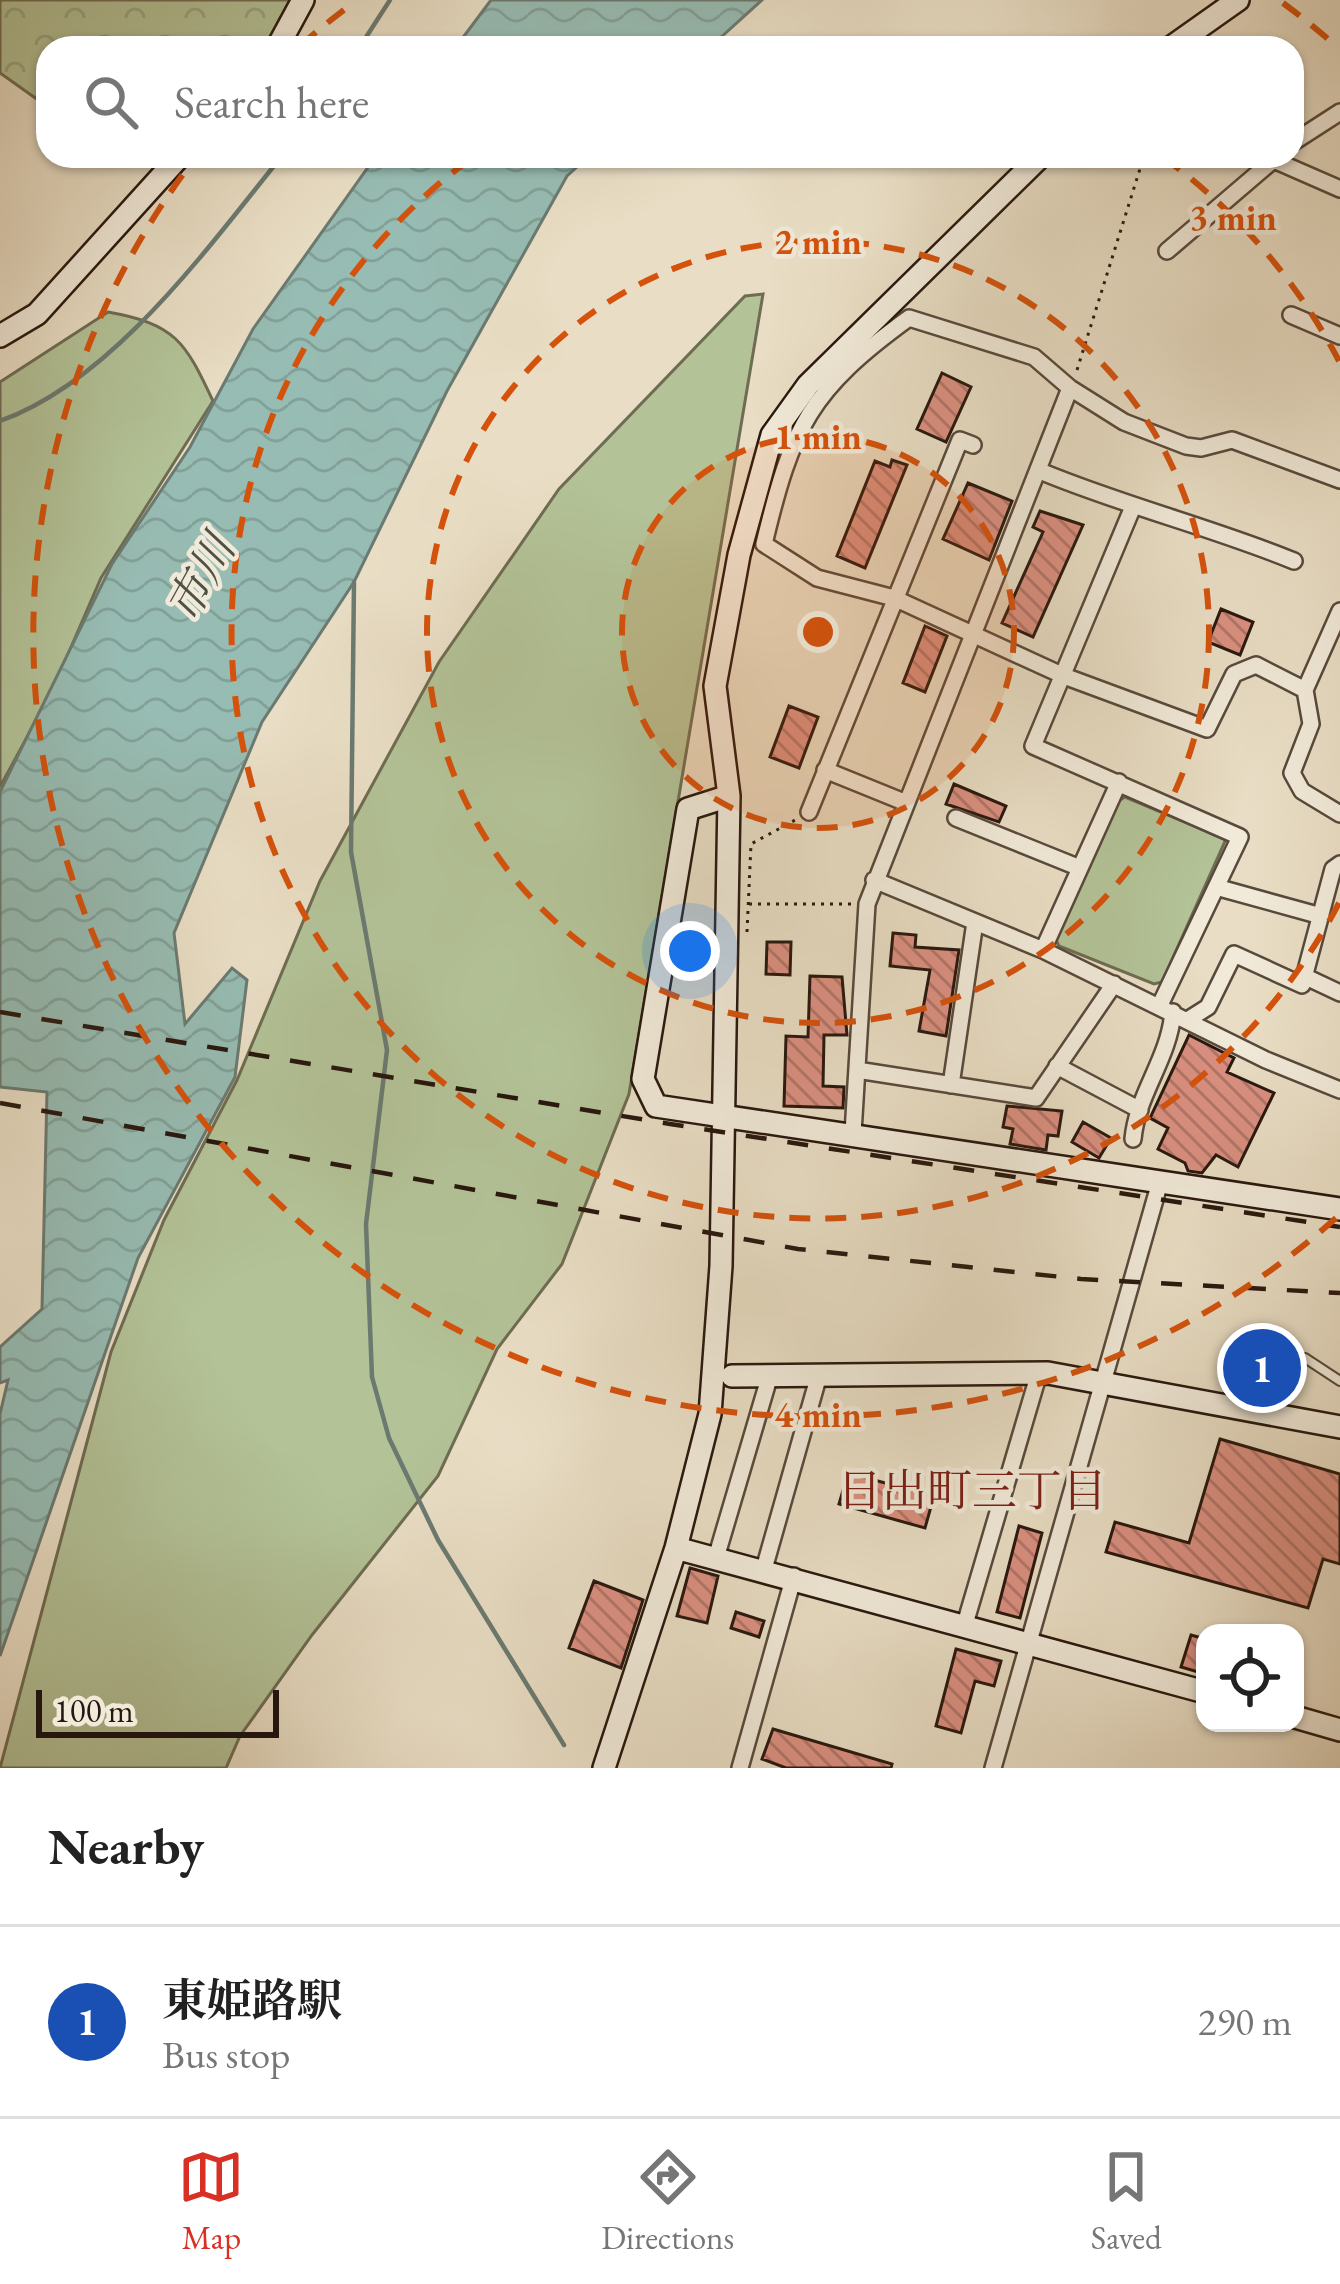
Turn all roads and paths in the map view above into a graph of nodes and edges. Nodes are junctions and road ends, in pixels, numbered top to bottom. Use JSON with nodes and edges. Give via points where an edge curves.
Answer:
{"nodes":[{"id":1,"x":304,"y":0,"type":"edge"},
{"id":2,"x":1238,"y":0,"type":"edge"},
{"id":3,"x":284,"y":36,"type":"edge"},
{"id":4,"x":1187,"y":36,"type":"edge"},
{"id":5,"x":1340,"y":112,"type":"edge"},
{"id":6,"x":1304,"y":135,"type":"edge"},
{"id":7,"x":169,"y":168,"type":"edge"},
{"id":8,"x":1029,"y":168,"type":"edge"},
{"id":9,"x":1140,"y":168,"type":"edge"},
{"id":10,"x":1262,"y":168,"type":"edge"},
{"id":11,"x":1295,"y":168,"type":"edge"},
{"id":12,"x":1340,"y":188,"type":"edge"},
{"id":13,"x":1167,"y":251,"type":"dead end"},
{"id":14,"x":1291,"y":315,"type":"dead end"},
{"id":15,"x":0,"y":336,"type":"edge"},
{"id":16,"x":1340,"y":336,"type":"edge"},
{"id":17,"x":815,"y":388,"type":"junction"},
{"id":18,"x":1070,"y":388,"type":"junction"},
{"id":19,"x":974,"y":445,"type":"dead end"},
{"id":20,"x":1040,"y":470,"type":"junction"},
{"id":21,"x":1340,"y":480,"type":"edge"},
{"id":22,"x":1132,"y":509,"type":"junction"},
{"id":23,"x":1294,"y":561,"type":"dead end"},
{"id":24,"x":894,"y":598,"type":"junction"},
{"id":25,"x":1340,"y":611,"type":"edge"},
{"id":26,"x":970,"y":632,"type":"junction"},
{"id":27,"x":1064,"y":676,"type":"junction"},
{"id":28,"x":1305,"y":690,"type":"junction"},
{"id":29,"x":825,"y":770,"type":"junction"},
{"id":30,"x":1119,"y":782,"type":"junction"},
{"id":31,"x":729,"y":796,"type":"junction"},
{"id":32,"x":904,"y":802,"type":"junction"},
{"id":33,"x":809,"y":812,"type":"joint"},
{"id":34,"x":1340,"y":814,"type":"edge"},
{"id":35,"x":956,"y":818,"type":"dead end"},
{"id":36,"x":1340,"y":864,"type":"edge"},
{"id":37,"x":1080,"y":868,"type":"junction"},
{"id":38,"x":874,"y":880,"type":"junction"},
{"id":39,"x":1216,"y":887,"type":"junction"},
{"id":40,"x":748,"y":904,"type":"junction"},
{"id":41,"x":867,"y":904,"type":"junction"},
{"id":42,"x":1328,"y":910,"type":"edge"},
{"id":43,"x":975,"y":922,"type":"junction"},
{"id":44,"x":1043,"y":950,"type":"junction"},
{"id":45,"x":746,"y":952,"type":"dead end"},
{"id":46,"x":1306,"y":977,"type":"junction"},
{"id":47,"x":1114,"y":984,"type":"junction"},
{"id":48,"x":1340,"y":993,"type":"edge"},
{"id":49,"x":1173,"y":1013,"type":"junction"},
{"id":50,"x":1057,"y":1066,"type":"junction"},
{"id":51,"x":857,"y":1070,"type":"junction"},
{"id":52,"x":951,"y":1084,"type":"junction"},
{"id":53,"x":1340,"y":1090,"type":"edge"},
{"id":54,"x":1140,"y":1110,"type":"junction"},
{"id":55,"x":724,"y":1116,"type":"junction"},
{"id":56,"x":853,"y":1133,"type":"junction"},
{"id":57,"x":1133,"y":1139,"type":"dead end"},
{"id":58,"x":1160,"y":1182,"type":"junction"},
{"id":59,"x":1340,"y":1209,"type":"edge"},
{"id":60,"x":1039,"y":1373,"type":"junction"},
{"id":61,"x":770,"y":1375,"type":"junction"},
{"id":62,"x":819,"y":1375,"type":"junction"},
{"id":63,"x":732,"y":1376,"type":"dead end"},
{"id":64,"x":1340,"y":1381,"type":"edge"},
{"id":65,"x":1104,"y":1382,"type":"junction"},
{"id":66,"x":1272,"y":1414,"type":"junction"},
{"id":67,"x":1340,"y":1427,"type":"edge"},
{"id":68,"x":676,"y":1548,"type":"junction"},
{"id":69,"x":716,"y":1558,"type":"junction"},
{"id":70,"x":764,"y":1569,"type":"junction"},
{"id":71,"x":794,"y":1576,"type":"junction"},
{"id":72,"x":965,"y":1624,"type":"junction"},
{"id":73,"x":1029,"y":1642,"type":"junction"},
{"id":74,"x":1196,"y":1689,"type":"edge"},
{"id":75,"x":1304,"y":1720,"type":"edge"},
{"id":76,"x":1340,"y":1730,"type":"edge"},
{"id":77,"x":604,"y":1768,"type":"edge"},
{"id":78,"x":740,"y":1768,"type":"edge"},
{"id":79,"x":993,"y":1768,"type":"edge"}],
"edges":[{"from":1,"to":3,"type":"street"},
{"from":2,"to":4,"type":"street"},
{"from":5,"to":6,"type":"street"},
{"from":7,"to":15,"type":"street","via":[[37,314]]},
{"from":8,"to":17,"type":"street"},
{"from":9,"to":18,"type":"path"},
{"from":10,"to":13,"type":"street"},
{"from":11,"to":12,"type":"street"},
{"from":14,"to":16,"type":"street"},
{"from":17,"to":18,"type":"street","via":[[909,318],[1034,357]]},
{"from":17,"to":24,"type":"street","via":[[764,544],[817,578]]},
{"from":17,"to":31,"type":"street","via":[[772,436],[735,577],[715,686]]},
{"from":18,"to":20,"type":"street"},
{"from":18,"to":21,"type":"street","via":[[1124,422],[1186,446],[1232,440]]},
{"from":19,"to":24,"type":"street","via":[[960,440]]},
{"from":20,"to":22,"type":"street"},
{"from":20,"to":26,"type":"street"},
{"from":22,"to":23,"type":"street"},
{"from":22,"to":27,"type":"street"},
{"from":24,"to":26,"type":"street"},
{"from":24,"to":29,"type":"street"},
{"from":25,"to":28,"type":"street"},
{"from":26,"to":27,"type":"street"},
{"from":26,"to":32,"type":"street"},
{"from":27,"to":28,"type":"street","via":[[1207,729],[1234,674],[1256,665]]},
{"from":27,"to":30,"type":"street","via":[[1033,746]]},
{"from":28,"to":34,"type":"street","via":[[1311,724],[1292,773],[1301,791]]},
{"from":29,"to":32,"type":"street"},
{"from":29,"to":33,"type":"street"},
{"from":30,"to":37,"type":"street"},
{"from":30,"to":39,"type":"street","via":[[1240,837]]},
{"from":31,"to":55,"type":"street"},
{"from":31,"to":55,"type":"street","via":[[688,809],[643,1078],[656,1106]]},
{"from":32,"to":38,"type":"street"},
{"from":33,"to":40,"type":"path","via":[[751,844]]},
{"from":35,"to":37,"type":"street"},
{"from":36,"to":42,"type":"street"},
{"from":37,"to":44,"type":"street"},
{"from":38,"to":41,"type":"street"},
{"from":38,"to":43,"type":"street"},
{"from":39,"to":42,"type":"street"},
{"from":39,"to":49,"type":"street"},
{"from":40,"to":41,"type":"path"},
{"from":40,"to":45,"type":"path"},
{"from":41,"to":51,"type":"street"},
{"from":42,"to":46,"type":"street"},
{"from":43,"to":44,"type":"street"},
{"from":43,"to":52,"type":"street"},
{"from":44,"to":47,"type":"street"},
{"from":46,"to":48,"type":"street"},
{"from":46,"to":49,"type":"street","via":[[1302,985],[1234,954],[1208,1007]]},
{"from":47,"to":49,"type":"street"},
{"from":47,"to":50,"type":"street"},
{"from":49,"to":53,"type":"street"},
{"from":49,"to":54,"type":"street","via":[[1171,1043]]},
{"from":50,"to":52,"type":"street","via":[[1036,1098]]},
{"from":50,"to":54,"type":"street"},
{"from":51,"to":52,"type":"street"},
{"from":51,"to":56,"type":"street"},
{"from":54,"to":57,"type":"street"},
{"from":55,"to":56,"type":"street"},
{"from":55,"to":68,"type":"street","via":[[710,1414]]},
{"from":56,"to":58,"type":"street"},
{"from":58,"to":59,"type":"street"},
{"from":58,"to":65,"type":"street"},
{"from":60,"to":62,"type":"street"},
{"from":60,"to":65,"type":"street"},
{"from":60,"to":72,"type":"street"},
{"from":61,"to":62,"type":"street"},
{"from":61,"to":63,"type":"street"},
{"from":61,"to":69,"type":"street"},
{"from":62,"to":70,"type":"street"},
{"from":64,"to":66,"type":"lane","via":[[1305,1358],[1291,1361]]},
{"from":65,"to":66,"type":"street"},
{"from":65,"to":73,"type":"street"},
{"from":66,"to":67,"type":"street"},
{"from":68,"to":69,"type":"street"},
{"from":68,"to":77,"type":"street"},
{"from":69,"to":70,"type":"street"},
{"from":70,"to":71,"type":"street"},
{"from":71,"to":72,"type":"street"},
{"from":71,"to":78,"type":"street"},
{"from":72,"to":73,"type":"street"},
{"from":73,"to":74,"type":"street"},
{"from":73,"to":79,"type":"street"},
{"from":75,"to":76,"type":"street"}]}
